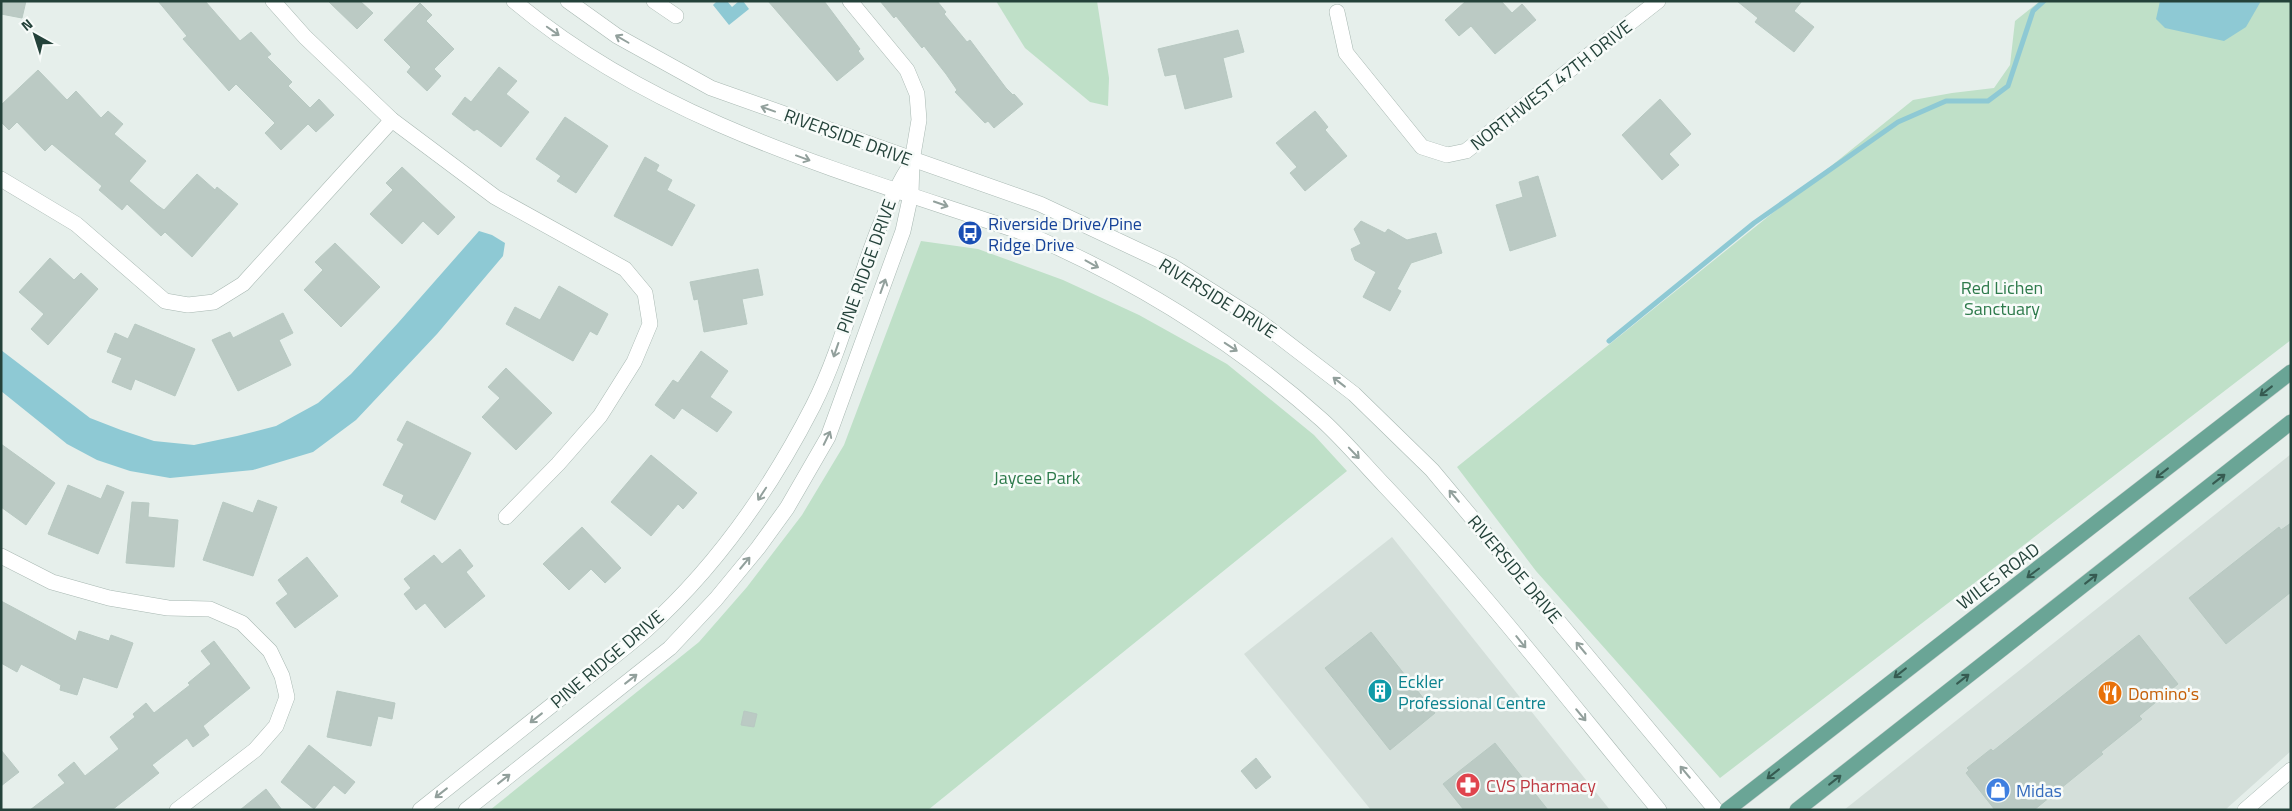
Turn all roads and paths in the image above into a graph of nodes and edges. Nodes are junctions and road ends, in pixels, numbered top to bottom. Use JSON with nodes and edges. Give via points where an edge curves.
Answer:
{"nodes":[{"id":1,"x":273,"y":1,"type":"edge"},
{"id":2,"x":514,"y":1,"type":"edge"},
{"id":3,"x":568,"y":1,"type":"edge"},
{"id":4,"x":654,"y":1,"type":"edge"},
{"id":5,"x":850,"y":1,"type":"edge"},
{"id":6,"x":1658,"y":1,"type":"edge"},
{"id":7,"x":1337,"y":12,"type":"dead end"},
{"id":8,"x":676,"y":16,"type":"dead end"},
{"id":9,"x":392,"y":120,"type":"junction"},
{"id":10,"x":912,"y":161,"type":"junction"},
{"id":11,"x":1,"y":179,"type":"edge"},
{"id":12,"x":894,"y":189,"type":"junction"},
{"id":13,"x":910,"y":194,"type":"junction"},
{"id":14,"x":2291,"y":372,"type":"edge"},
{"id":15,"x":2291,"y":422,"type":"edge"},
{"id":16,"x":506,"y":517,"type":"dead end"},
{"id":17,"x":1,"y":556,"type":"edge"},
{"id":18,"x":2291,"y":770,"type":"edge"},
{"id":19,"x":177,"y":810,"type":"edge"},
{"id":20,"x":420,"y":810,"type":"edge"},
{"id":21,"x":466,"y":810,"type":"edge"},
{"id":22,"x":1659,"y":810,"type":"edge"},
{"id":23,"x":1716,"y":810,"type":"edge"},
{"id":24,"x":1727,"y":810,"type":"edge"},
{"id":25,"x":1797,"y":810,"type":"edge"},
{"id":26,"x":2245,"y":810,"type":"edge"}],
"edges":[{"from":1,"to":9,"type":"street","via":[[305,37]]},
{"from":2,"to":12,"type":"street","name":"RIVERSIDE DRIVE","one_way":true,"via":[[553,32],[686,111]]},
{"from":10,"to":3,"type":"street","name":"RIVERSIDE DRIVE","one_way":true,"via":[[711,88],[617,36]]},
{"from":4,"to":8,"type":"street"},
{"from":5,"to":10,"type":"street","via":[[907,70],[917,94],[919,120]]},
{"from":6,"to":7,"type":"street","name":"NORTHWEST 47TH DRIVE","via":[[1466,151],[1446,156],[1422,147],[1346,53]]},
{"from":9,"to":11,"type":"street","via":[[243,284],[214,302],[188,305],[165,301],[76,224]]},
{"from":9,"to":16,"type":"street","via":[[495,197],[625,269],[645,293],[650,324],[634,362],[600,416]]},
{"from":10,"to":12,"type":"street","name":"PINE RIDGE DRIVE"},
{"from":10,"to":13,"type":"street","name":"PINE RIDGE DRIVE"},
{"from":23,"to":10,"type":"street","name":"RIVERSIDE DRIVE","one_way":true,"via":[[1432,470],[1354,394],[1259,321],[1172,266],[1040,204]]},
{"from":12,"to":13,"type":"street","name":"RIVERSIDE DRIVE"},
{"from":12,"to":20,"type":"street","name":"PINE RIDGE DRIVE","one_way":true,"via":[[815,403],[758,500],[709,565],[647,630]]},
{"from":21,"to":13,"type":"street","name":"PINE RIDGE DRIVE","one_way":true,"via":[[670,648],[716,599],[768,535],[828,437],[902,231]]},
{"from":13,"to":22,"type":"street","name":"RIVERSIDE DRIVE","one_way":true,"via":[[1030,235],[1072,253],[1149,295],[1237,350],[1322,421],[1424,526]]},
{"from":14,"to":24,"type":"main road","name":"WILES ROAD","one_way":true},
{"from":25,"to":15,"type":"main road","one_way":true},
{"from":17,"to":19,"type":"street","via":[[52,582],[109,598],[168,608],[210,609],[242,623],[270,651],[282,676],[287,697],[276,726],[255,750]]},
{"from":18,"to":26,"type":"street"}]}
